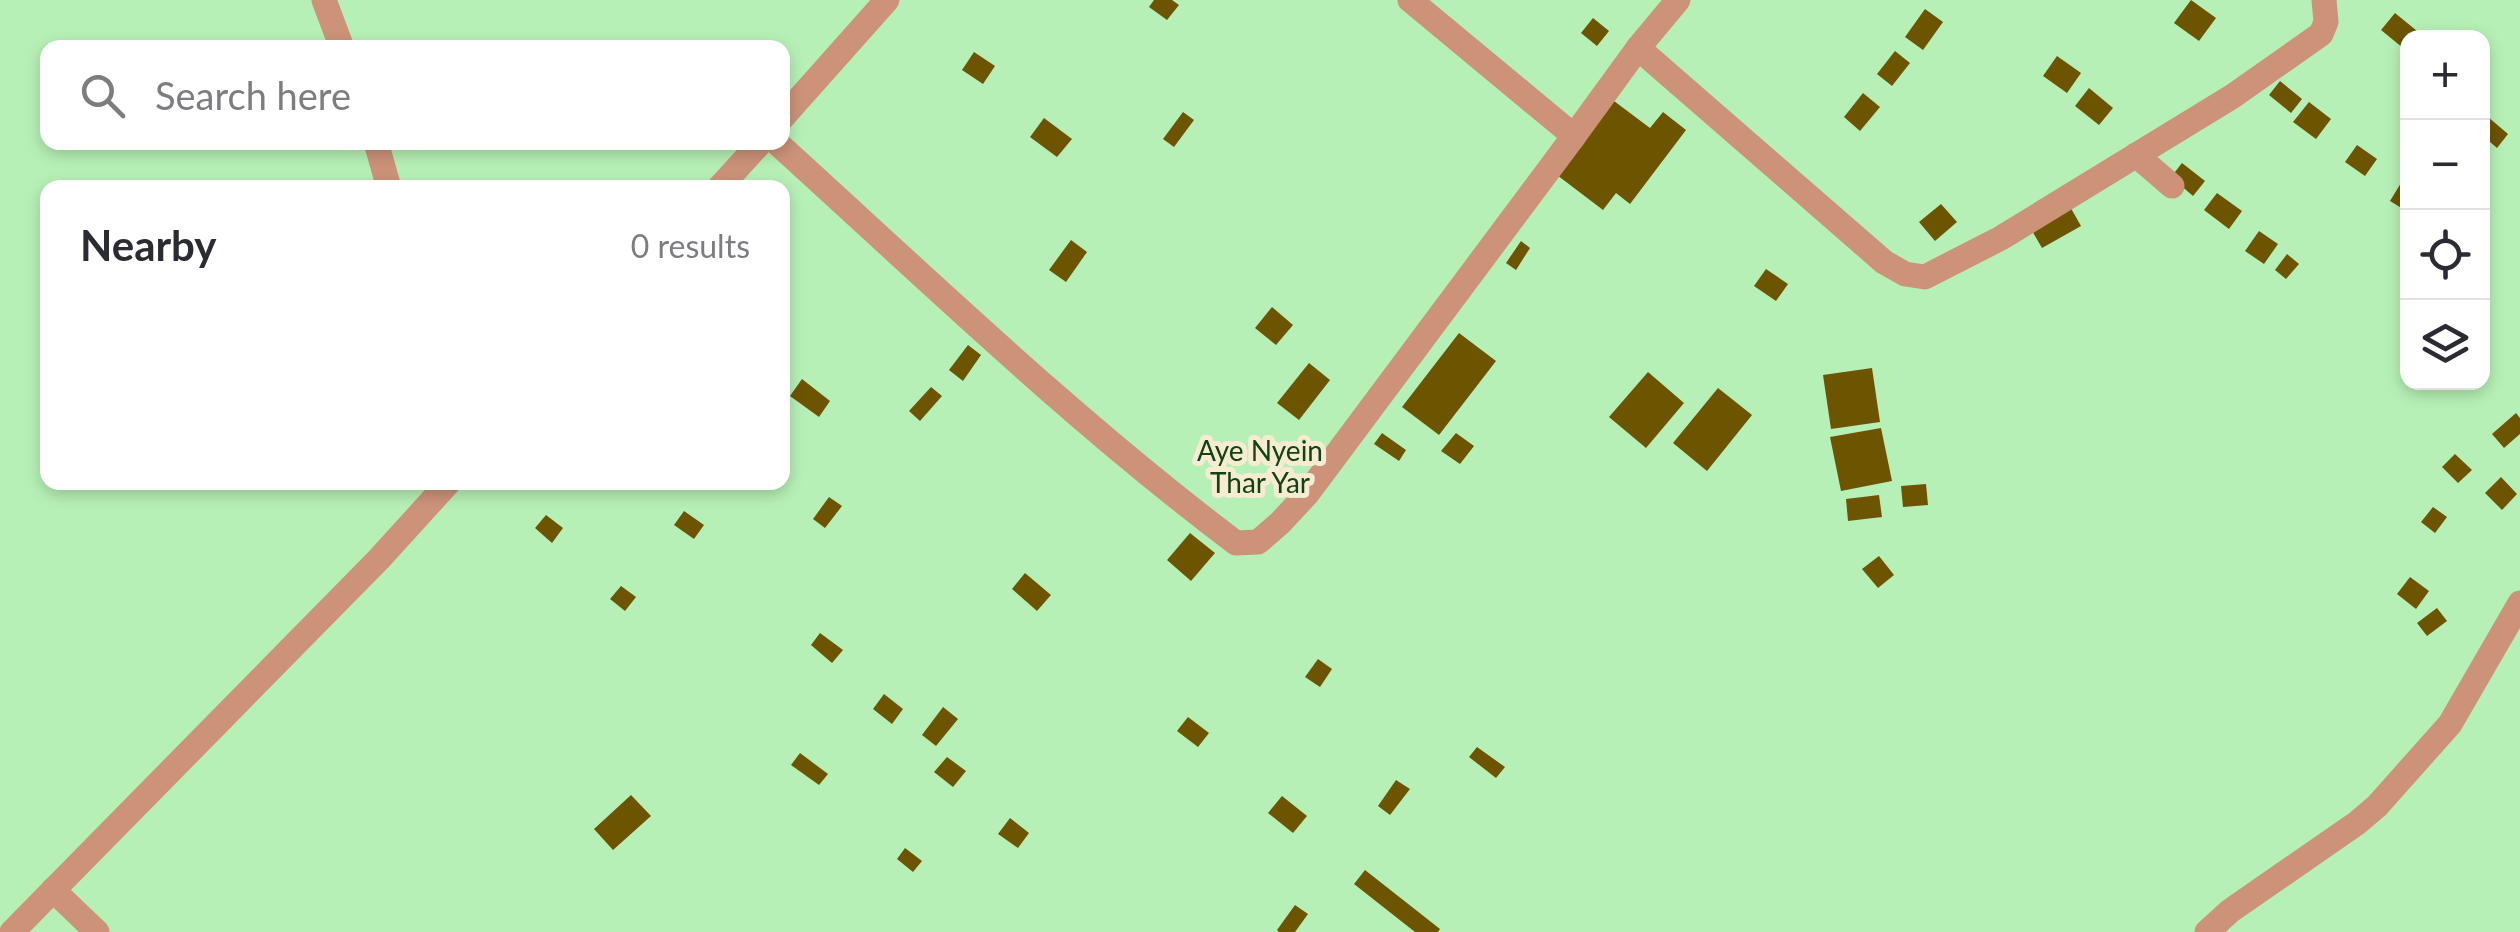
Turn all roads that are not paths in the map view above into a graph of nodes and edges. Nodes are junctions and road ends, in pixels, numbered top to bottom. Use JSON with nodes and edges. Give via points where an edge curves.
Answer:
{"nodes":[{"id":1,"x":324,"y":0,"type":"edge"},
{"id":2,"x":887,"y":0,"type":"edge"},
{"id":3,"x":1410,"y":0,"type":"edge"},
{"id":4,"x":1678,"y":0,"type":"edge"},
{"id":5,"x":2324,"y":0,"type":"edge"},
{"id":6,"x":339,"y":40,"type":"edge"},
{"id":7,"x":1638,"y":48,"type":"junction"},
{"id":8,"x":790,"y":109,"type":"edge"},
{"id":9,"x":1574,"y":136,"type":"junction"},
{"id":10,"x":378,"y":150,"type":"edge"},
{"id":11,"x":753,"y":150,"type":"edge"},
{"id":12,"x":785,"y":150,"type":"edge"},
{"id":13,"x":2136,"y":155,"type":"junction"},
{"id":14,"x":387,"y":180,"type":"edge"},
{"id":15,"x":726,"y":180,"type":"edge"},
{"id":16,"x":2172,"y":186,"type":"dead end"},
{"id":17,"x":442,"y":490,"type":"edge"},
{"id":18,"x":2520,"y":603,"type":"edge"},
{"id":19,"x":53,"y":890,"type":"junction"},
{"id":20,"x":12,"y":932,"type":"edge"},
{"id":21,"x":97,"y":932,"type":"edge"},
{"id":22,"x":2208,"y":932,"type":"edge"}],
"edges":[{"from":1,"to":6,"type":"street"},
{"from":2,"to":8,"type":"street"},
{"from":3,"to":9,"type":"street"},
{"from":4,"to":7,"type":"street"},
{"from":5,"to":13,"type":"street","via":[[2320,34]]},
{"from":7,"to":9,"type":"street"},
{"from":7,"to":13,"type":"street","via":[[1905,274],[1925,277],[2001,238]]},
{"from":9,"to":12,"type":"street","via":[[1306,494],[1258,542],[1236,543],[1115,446]]},
{"from":10,"to":14,"type":"street"},
{"from":11,"to":15,"type":"street"},
{"from":13,"to":16,"type":"street"},
{"from":17,"to":19,"type":"street"},
{"from":18,"to":22,"type":"street","via":[[2450,724],[2377,806]]},
{"from":19,"to":20,"type":"street"},
{"from":19,"to":21,"type":"street"}]}
